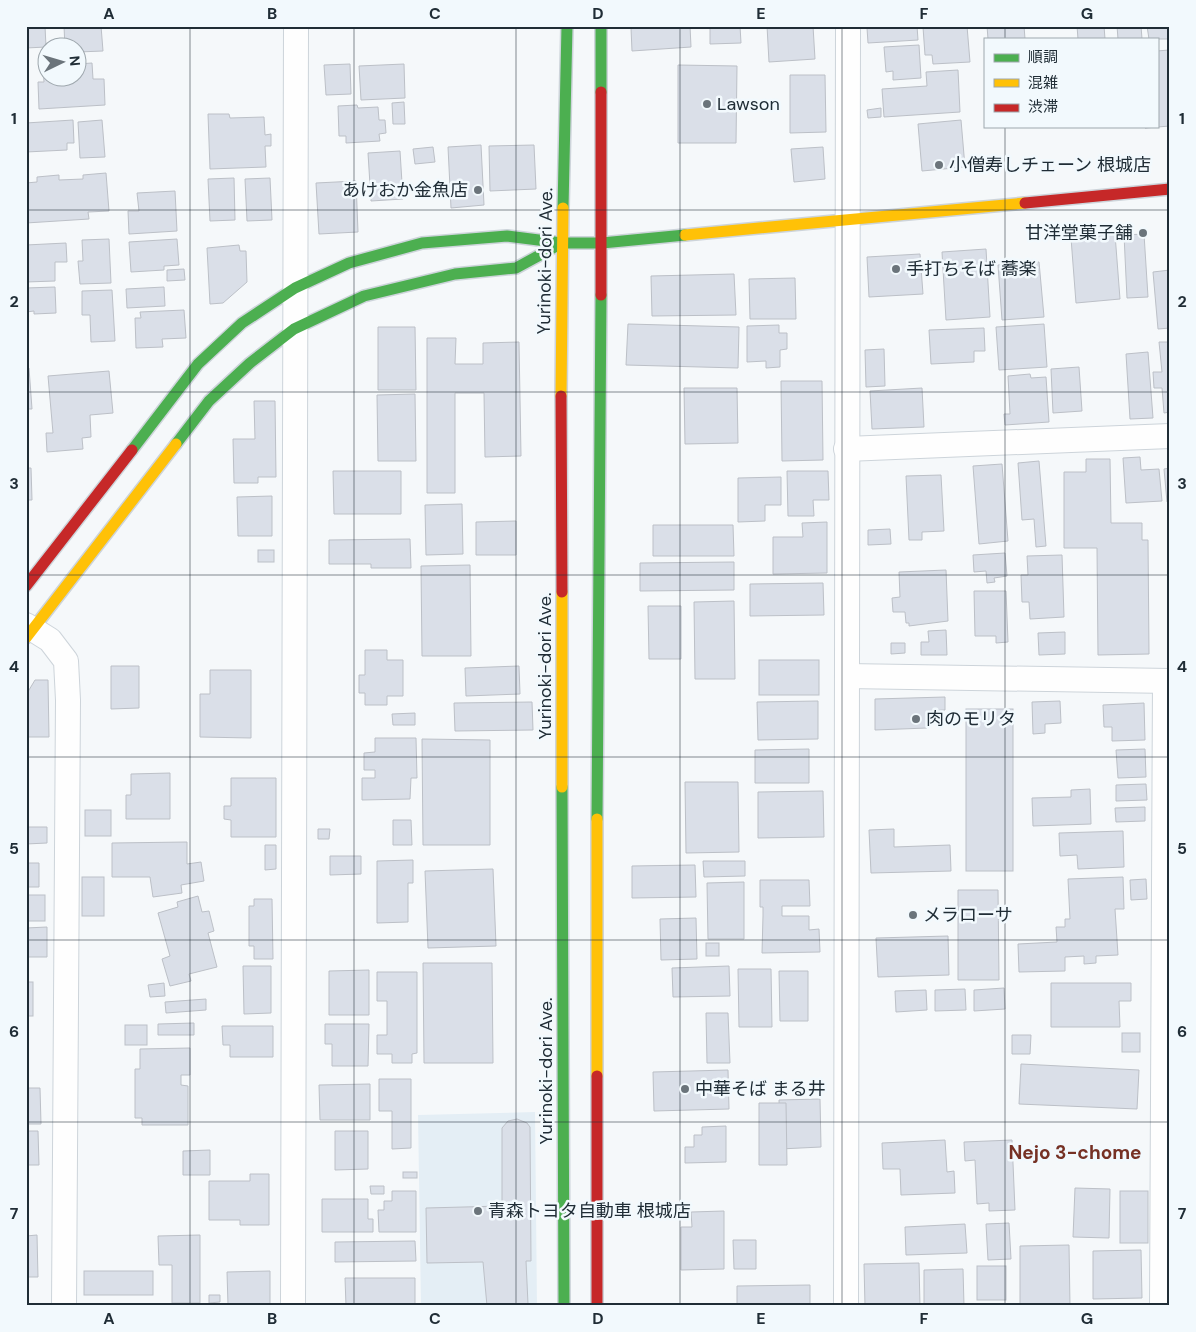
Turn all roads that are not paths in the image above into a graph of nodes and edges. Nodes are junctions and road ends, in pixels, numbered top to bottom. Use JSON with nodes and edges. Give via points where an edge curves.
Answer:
{"nodes":[{"id":1,"x":296,"y":26,"type":"edge"},
{"id":2,"x":567,"y":26,"type":"edge"},
{"id":3,"x":601,"y":26,"type":"edge"},
{"id":4,"x":848,"y":26,"type":"edge"},
{"id":5,"x":1170,"y":189,"type":"edge"},
{"id":6,"x":847,"y":218,"type":"junction"},
{"id":7,"x":562,"y":243,"type":"junction"},
{"id":8,"x":602,"y":243,"type":"junction"},
{"id":9,"x":295,"y":288,"type":"junction"},
{"id":10,"x":294,"y":329,"type":"junction"},
{"id":11,"x":1170,"y":436,"type":"edge"},
{"id":12,"x":846,"y":449,"type":"junction"},
{"id":13,"x":26,"y":586,"type":"edge"},
{"id":14,"x":28,"y":630,"type":"edge"},
{"id":15,"x":847,"y":676,"type":"junction"},
{"id":16,"x":1167,"y":681,"type":"edge"},
{"id":17,"x":1167,"y":898,"type":"edge"},
{"id":18,"x":64,"y":1306,"type":"edge"},
{"id":19,"x":293,"y":1306,"type":"edge"},
{"id":20,"x":564,"y":1306,"type":"edge"},
{"id":21,"x":597,"y":1306,"type":"edge"},
{"id":22,"x":846,"y":1306,"type":"edge"},
{"id":23,"x":1162,"y":1306,"type":"edge"}],
"edges":[{"from":1,"to":9,"type":"street"},
{"from":2,"to":7,"type":"street","name":"Yurinoki-dori Ave."},
{"from":3,"to":8,"type":"street"},
{"from":4,"to":6,"type":"street"},
{"from":5,"to":6,"type":"street"},
{"from":6,"to":8,"type":"street"},
{"from":6,"to":12,"type":"street"},
{"from":7,"to":8,"type":"street"},
{"from":7,"to":9,"type":"street","via":[[507,236],[422,243],[349,263]]},
{"from":7,"to":10,"type":"street","via":[[516,268],[455,274],[364,296]]},
{"from":7,"to":20,"type":"street","name":"Yurinoki-dori Ave."},
{"from":8,"to":21,"type":"street","via":[[597,740]]},
{"from":9,"to":10,"type":"street"},
{"from":9,"to":13,"type":"street","via":[[242,323],[198,364]]},
{"from":10,"to":14,"type":"street","via":[[209,401]]},
{"from":10,"to":19,"type":"street"},
{"from":11,"to":12,"type":"street"},
{"from":12,"to":15,"type":"street"},
{"from":14,"to":18,"type":"street","via":[[50,640],[66,661]]},
{"from":15,"to":16,"type":"street"},
{"from":15,"to":22,"type":"street"},
{"from":16,"to":17,"type":"street"},
{"from":17,"to":23,"type":"street"}]}
